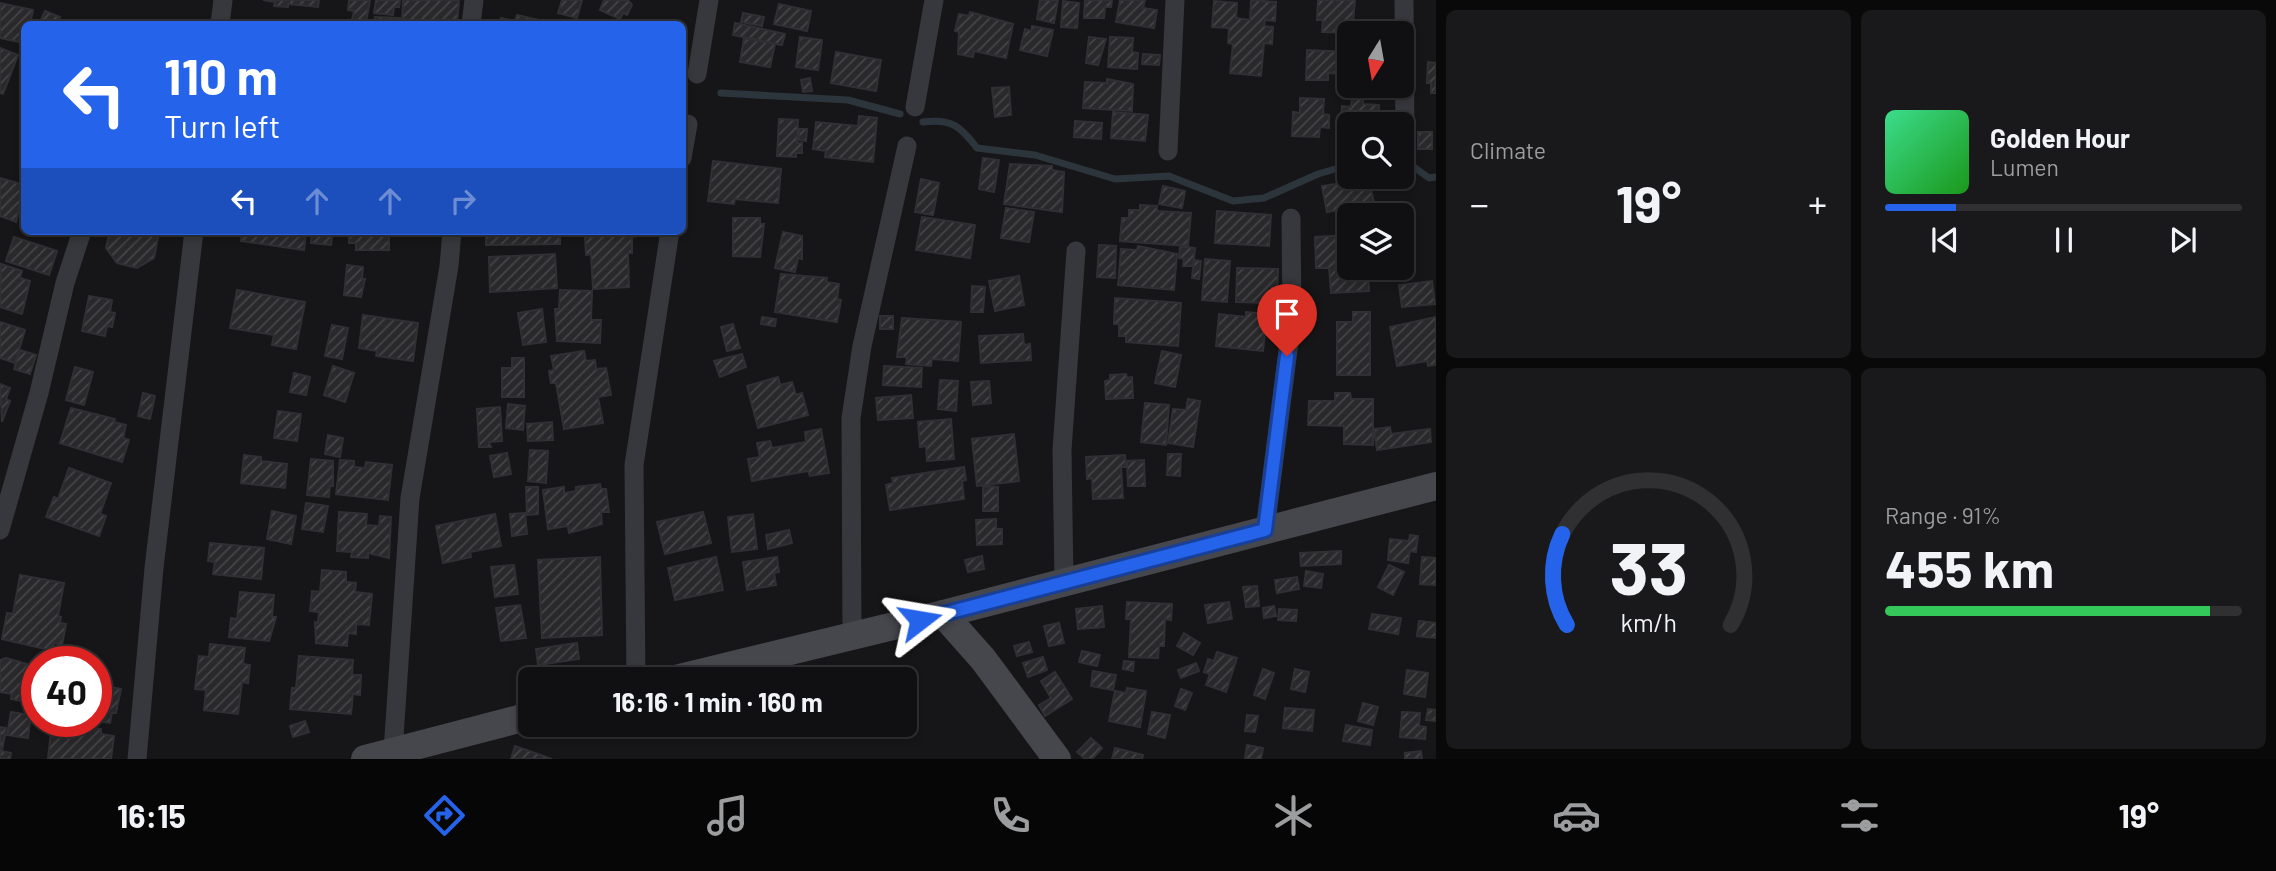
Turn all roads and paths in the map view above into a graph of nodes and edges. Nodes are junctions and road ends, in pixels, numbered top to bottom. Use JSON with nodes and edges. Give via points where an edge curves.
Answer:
{"nodes":[{"id":1,"x":223,"y":0,"type":"edge"},
{"id":2,"x":474,"y":0,"type":"edge"},
{"id":3,"x":709,"y":0,"type":"edge"},
{"id":4,"x":934,"y":0,"type":"edge"},
{"id":5,"x":1175,"y":0,"type":"edge"},
{"id":6,"x":1404,"y":0,"type":"edge"},
{"id":7,"x":220,"y":21,"type":"edge"},
{"id":8,"x":471,"y":21,"type":"edge"},
{"id":9,"x":697,"y":74,"type":"dead end"},
{"id":10,"x":915,"y":107,"type":"dead end"},
{"id":11,"x":1405,"y":112,"type":"edge"},
{"id":12,"x":688,"y":124,"type":"dead end"},
{"id":13,"x":686,"y":135,"type":"edge"},
{"id":14,"x":907,"y":146,"type":"dead end"},
{"id":15,"x":1168,"y":151,"type":"dead end"},
{"id":16,"x":1292,"y":218,"type":"dead end"},
{"id":17,"x":81,"y":235,"type":"edge"},
{"id":18,"x":194,"y":235,"type":"edge"},
{"id":19,"x":452,"y":235,"type":"edge"},
{"id":20,"x":669,"y":235,"type":"edge"},
{"id":21,"x":1076,"y":251,"type":"dead end"},
{"id":22,"x":1436,"y":486,"type":"edge"},
{"id":23,"x":0,"y":530,"type":"edge"},
{"id":24,"x":1265,"y":530,"type":"junction"},
{"id":25,"x":1065,"y":582,"type":"junction"},
{"id":26,"x":943,"y":614,"type":"junction"},
{"id":27,"x":852,"y":637,"type":"junction"},
{"id":28,"x":636,"y":667,"type":"edge"},
{"id":29,"x":726,"y":667,"type":"edge"},
{"id":30,"x":518,"y":719,"type":"edge"},
{"id":31,"x":393,"y":752,"type":"junction"},
{"id":32,"x":137,"y":759,"type":"edge"},
{"id":33,"x":365,"y":759,"type":"edge"},
{"id":34,"x":1057,"y":759,"type":"edge"}],
"edges":[{"from":1,"to":7,"type":"street"},
{"from":2,"to":8,"type":"street"},
{"from":3,"to":9,"type":"street"},
{"from":4,"to":10,"type":"street"},
{"from":5,"to":15,"type":"street"},
{"from":6,"to":11,"type":"street"},
{"from":12,"to":13,"type":"street"},
{"from":14,"to":27,"type":"street","via":[[862,346],[851,418]]},
{"from":16,"to":24,"type":"street","via":[[1292,319]]},
{"from":17,"to":23,"type":"street"},
{"from":18,"to":32,"type":"street","via":[[154,568]]},
{"from":19,"to":31,"type":"street","via":[[410,498]]},
{"from":20,"to":28,"type":"street","via":[[634,465]]},
{"from":21,"to":25,"type":"street","via":[[1062,450]]},
{"from":22,"to":24,"type":"street"},
{"from":24,"to":25,"type":"street"},
{"from":25,"to":26,"type":"street"},
{"from":26,"to":27,"type":"street"},
{"from":26,"to":34,"type":"street","via":[[983,659]]},
{"from":27,"to":29,"type":"street"},
{"from":30,"to":31,"type":"street"},
{"from":31,"to":33,"type":"street"}]}
